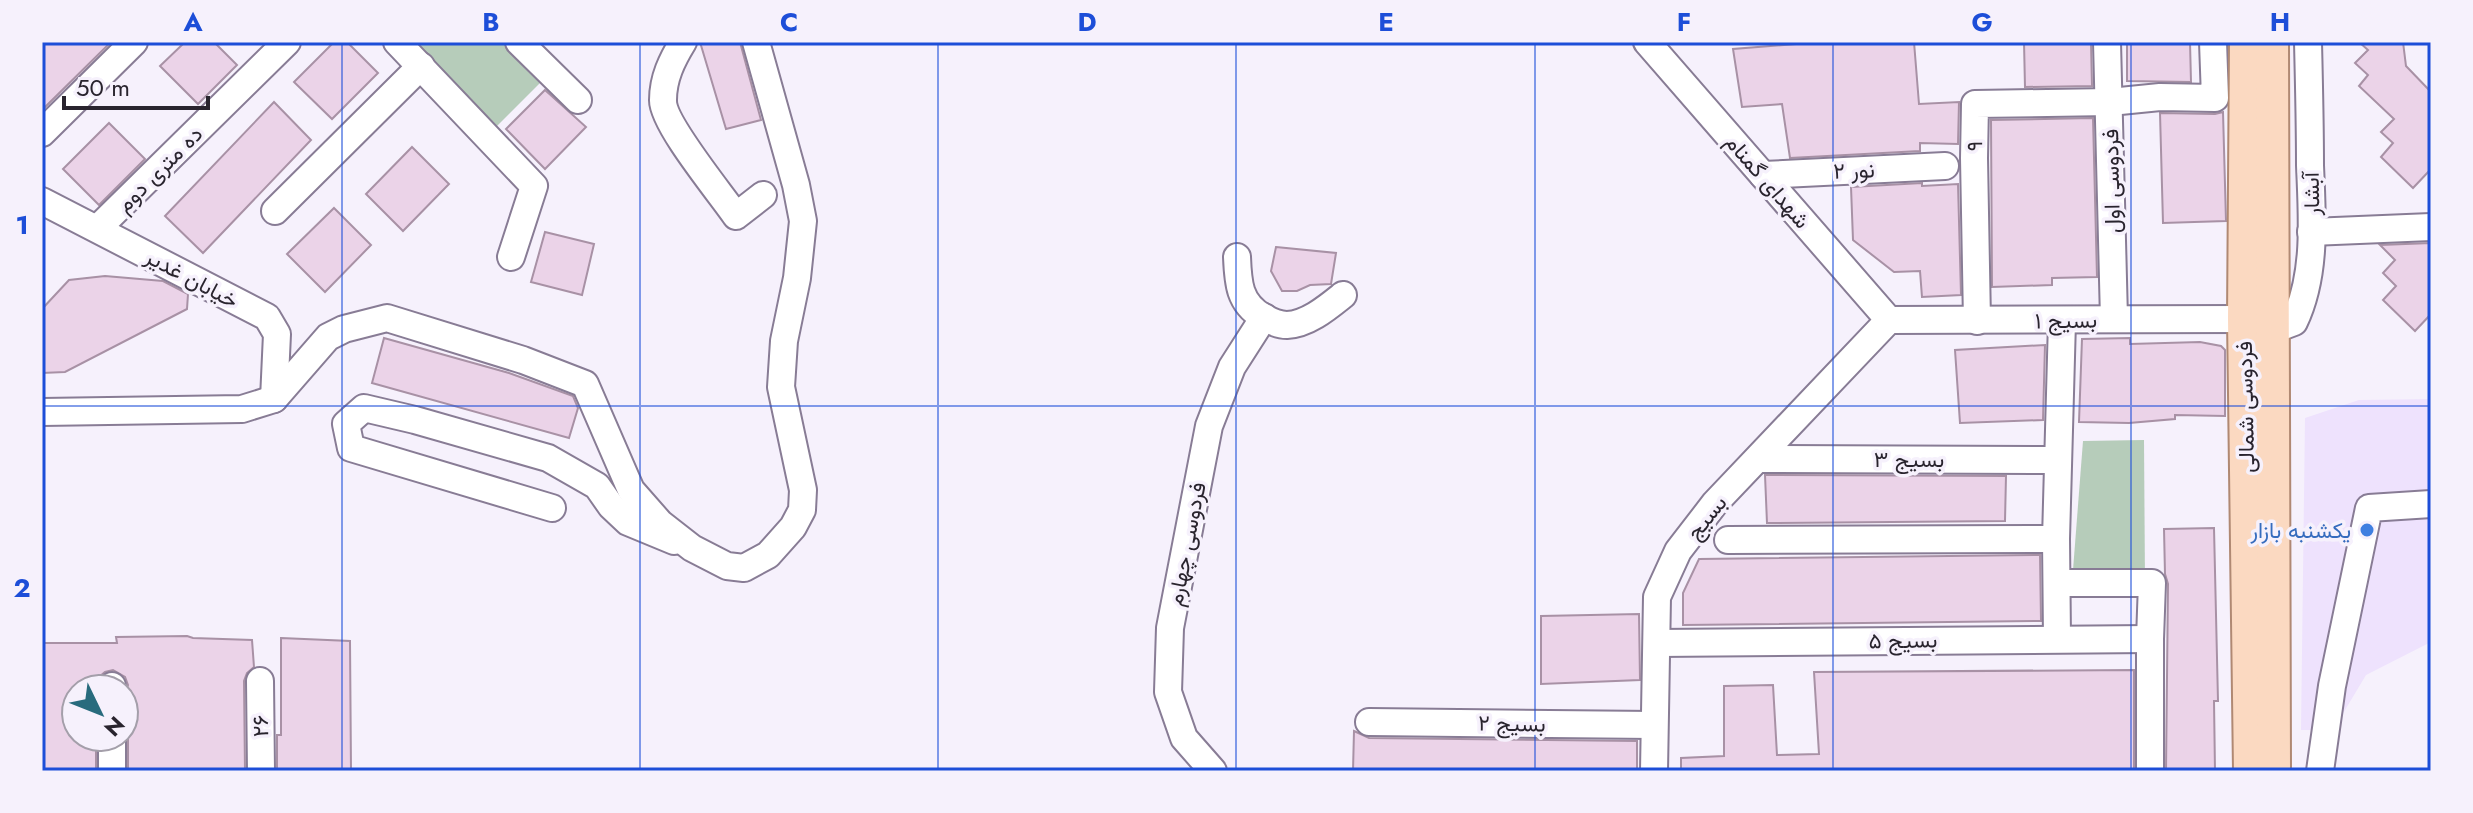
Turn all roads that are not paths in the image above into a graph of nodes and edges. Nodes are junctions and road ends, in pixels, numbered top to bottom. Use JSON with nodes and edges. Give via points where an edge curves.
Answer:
{"nodes":[{"id":1,"x":134,"y":42,"type":"edge"},
{"id":2,"x":287,"y":42,"type":"edge"},
{"id":3,"x":397,"y":42,"type":"edge"},
{"id":4,"x":519,"y":42,"type":"edge"},
{"id":5,"x":683,"y":42,"type":"edge"},
{"id":6,"x":756,"y":42,"type":"edge"},
{"id":7,"x":1647,"y":42,"type":"edge"},
{"id":8,"x":2107,"y":42,"type":"edge"},
{"id":9,"x":2213,"y":42,"type":"edge"},
{"id":10,"x":2246,"y":42,"type":"edge"},
{"id":11,"x":2272,"y":42,"type":"edge"},
{"id":12,"x":2308,"y":42,"type":"edge"},
{"id":13,"x":421,"y":66,"type":"junction"},
{"id":14,"x":578,"y":100,"type":"dead end"},
{"id":15,"x":2110,"y":102,"type":"junction"},
{"id":16,"x":42,"y":133,"type":"edge"},
{"id":17,"x":1945,"y":166,"type":"dead end"},
{"id":18,"x":1763,"y":175,"type":"junction"},
{"id":19,"x":763,"y":195,"type":"dead end"},
{"id":20,"x":42,"y":201,"type":"edge"},
{"id":21,"x":275,"y":211,"type":"dead end"},
{"id":22,"x":2431,"y":227,"type":"edge"},
{"id":23,"x":98,"y":228,"type":"junction"},
{"id":24,"x":2311,"y":232,"type":"junction"},
{"id":25,"x":511,"y":257,"type":"dead end"},
{"id":26,"x":1237,"y":257,"type":"dead end"},
{"id":27,"x":1343,"y":295,"type":"dead end"},
{"id":28,"x":1264,"y":317,"type":"junction"},
{"id":29,"x":2114,"y":319,"type":"junction"},
{"id":30,"x":1889,"y":320,"type":"junction"},
{"id":31,"x":1977,"y":321,"type":"junction"},
{"id":32,"x":2062,"y":321,"type":"junction"},
{"id":33,"x":2259,"y":325,"type":"junction"},
{"id":34,"x":274,"y":399,"type":"junction"},
{"id":35,"x":42,"y":412,"type":"edge"},
{"id":36,"x":1759,"y":459,"type":"junction"},
{"id":37,"x":2058,"y":460,"type":"junction"},
{"id":38,"x":2431,"y":504,"type":"edge"},
{"id":39,"x":552,"y":508,"type":"dead end"},
{"id":40,"x":2056,"y":539,"type":"junction"},
{"id":41,"x":1728,"y":540,"type":"dead end"},
{"id":42,"x":692,"y":548,"type":"junction"},
{"id":43,"x":2058,"y":583,"type":"junction"},
{"id":44,"x":2057,"y":639,"type":"junction"},
{"id":45,"x":2150,"y":639,"type":"junction"},
{"id":46,"x":1657,"y":643,"type":"junction"},
{"id":47,"x":260,"y":681,"type":"dead end"},
{"id":48,"x":1369,"y":722,"type":"dead end"},
{"id":49,"x":1654,"y":725,"type":"junction"},
{"id":50,"x":261,"y":771,"type":"edge"},
{"id":51,"x":1213,"y":771,"type":"edge"},
{"id":52,"x":1654,"y":771,"type":"edge"},
{"id":53,"x":2150,"y":771,"type":"edge"},
{"id":54,"x":2250,"y":771,"type":"edge"},
{"id":55,"x":2274,"y":771,"type":"edge"},
{"id":56,"x":2320,"y":771,"type":"edge"}],
"edges":[{"from":1,"to":16,"type":"street"},
{"from":2,"to":23,"type":"street","name":"ده متری دوم"},
{"from":3,"to":13,"type":"street"},
{"from":4,"to":14,"type":"street"},
{"from":5,"to":19,"type":"street","via":[[668,65],[662,103],[678,135],[736,216]]},
{"from":6,"to":42,"type":"street","via":[[803,221],[781,387],[803,490],[802,510],[768,555],[744,568],[727,566]]},
{"from":7,"to":18,"type":"street","name":"شهدای گمنام"},
{"from":8,"to":15,"type":"street","name":"فردوسی اول"},
{"from":9,"to":15,"type":"street","via":[[2215,98]]},
{"from":10,"to":33,"type":"main road","name":"فردوسی شمالی"},
{"from":11,"to":33,"type":"main road","name":"فردوسی شمالی"},
{"from":12,"to":24,"type":"street","name":"آبشار"},
{"from":13,"to":21,"type":"street"},
{"from":13,"to":25,"type":"street","via":[[534,186]]},
{"from":15,"to":29,"type":"street","name":"فردوسی اول"},
{"from":15,"to":31,"type":"street","name":"۹","via":[[1975,104]]},
{"from":17,"to":18,"type":"street","name":"نور ۲"},
{"from":18,"to":30,"type":"street","name":"شهدای گمنام"},
{"from":20,"to":23,"type":"street","name":"خیابان غدیر"},
{"from":22,"to":24,"type":"street"},
{"from":23,"to":34,"type":"street","name":"خیابان غدیر","via":[[267,317],[277,334]]},
{"from":24,"to":33,"type":"street","name":"آبشار","via":[[2309,274],[2294,322]]},
{"from":26,"to":28,"type":"street","via":[[1242,298]]},
{"from":27,"to":28,"type":"street","via":[[1301,322],[1287,325]]},
{"from":28,"to":51,"type":"street","name":"فردوسی چهارم","via":[[1232,367],[1209,426],[1170,628],[1168,692],[1184,738]]},
{"from":29,"to":32,"type":"street","name":"بسیج ۱"},
{"from":29,"to":33,"type":"street","name":"بسیج ۱"},
{"from":30,"to":31,"type":"street","name":"بسیج ۱"},
{"from":30,"to":36,"type":"street","name":"بسیج"},
{"from":31,"to":32,"type":"street","name":"بسیج ۱"},
{"from":32,"to":37,"type":"street"},
{"from":33,"to":54,"type":"main road","name":"فردوسی شمالی"},
{"from":33,"to":55,"type":"main road","name":"فردوسی شمالی"},
{"from":34,"to":35,"type":"street","via":[[242,409]]},
{"from":34,"to":42,"type":"street","via":[[328,337],[387,318],[523,360],[585,384],[631,490]]},
{"from":36,"to":37,"type":"street","name":"بسیج ۳"},
{"from":36,"to":46,"type":"street","name":"بسیج","via":[[1678,551],[1657,597]]},
{"from":37,"to":40,"type":"street"},
{"from":38,"to":56,"type":"street","via":[[2369,508]]},
{"from":39,"to":42,"type":"street","via":[[351,448],[346,424],[364,408],[548,458],[597,486],[628,522]]},
{"from":40,"to":41,"type":"street"},
{"from":40,"to":43,"type":"street"},
{"from":43,"to":44,"type":"street"},
{"from":43,"to":45,"type":"street","via":[[2152,583]]},
{"from":44,"to":45,"type":"street","name":"بسیج ۵"},
{"from":44,"to":46,"type":"street","name":"بسیج ۵"},
{"from":45,"to":53,"type":"street"},
{"from":46,"to":49,"type":"street","name":"بسیج"},
{"from":47,"to":50,"type":"street","name":"۲۶"},
{"from":48,"to":49,"type":"street","name":"بسیج ۲"},
{"from":49,"to":52,"type":"street","name":"بسیج"}]}
